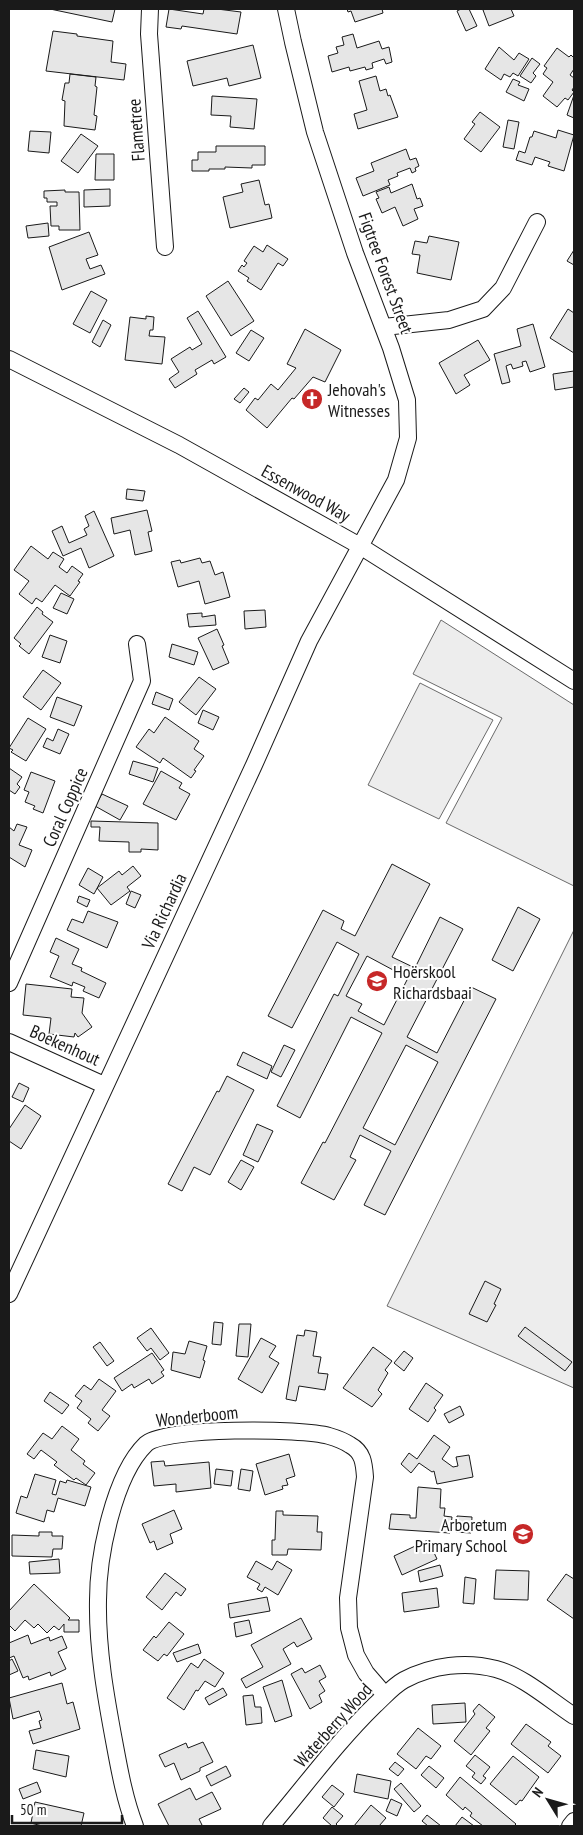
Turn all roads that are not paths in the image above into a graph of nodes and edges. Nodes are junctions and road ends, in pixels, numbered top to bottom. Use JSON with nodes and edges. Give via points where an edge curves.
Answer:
{"nodes":[{"id":1,"x":150,"y":9,"type":"edge"},
{"id":2,"x":286,"y":9,"type":"edge"},
{"id":3,"x":537,"y":222,"type":"dead end"},
{"id":4,"x":165,"y":247,"type":"dead end"},
{"id":5,"x":384,"y":327,"type":"junction"},
{"id":6,"x":9,"y":359,"type":"edge"},
{"id":7,"x":360,"y":546,"type":"junction"},
{"id":8,"x":137,"y":644,"type":"dead end"},
{"id":9,"x":574,"y":681,"type":"edge"},
{"id":10,"x":9,"y":983,"type":"edge"},
{"id":11,"x":9,"y":1042,"type":"edge"},
{"id":12,"x":104,"y":1085,"type":"junction"},
{"id":13,"x":9,"y":1294,"type":"edge"},
{"id":14,"x":385,"y":1695,"type":"junction"},
{"id":15,"x":574,"y":1716,"type":"edge"},
{"id":16,"x":574,"y":1821,"type":"edge"},
{"id":17,"x":135,"y":1826,"type":"edge"},
{"id":18,"x":271,"y":1826,"type":"edge"},
{"id":19,"x":570,"y":1826,"type":"edge"}],
"edges":[{"from":1,"to":4,"type":"street","name":"Flametree","via":[[149,34]]},
{"from":2,"to":5,"type":"street","name":"Figtree Forest Street","via":[[316,132],[355,252]]},
{"from":3,"to":5,"type":"street","via":[[503,288],[483,309],[449,320]]},
{"from":5,"to":7,"type":"street","name":"Figtree Forest Street","via":[[407,400],[408,438],[396,480]]},
{"from":6,"to":7,"type":"street","name":"Essenwood Way","via":[[180,445]]},
{"from":7,"to":9,"type":"street","name":"Essenwood Way"},
{"from":7,"to":12,"type":"street","name":"Via Richardia","via":[[309,641]]},
{"from":8,"to":10,"type":"street","name":"Coral Coppice","via":[[142,681]]},
{"from":11,"to":12,"type":"street","name":"Boekenhout"},
{"from":12,"to":13,"type":"street","name":"Via Richardia"},
{"from":14,"to":15,"type":"street","name":"Waterberry Wood","via":[[403,1681],[427,1671],[452,1665],[471,1665],[497,1669],[517,1678]]},
{"from":14,"to":17,"type":"street","name":"Wonderboom","via":[[356,1655],[349,1628],[348,1598],[365,1477],[363,1457],[351,1445],[329,1436],[266,1430],[176,1435],[148,1442],[136,1455],[117,1495],[100,1564],[98,1600],[103,1681],[126,1804]]},
{"from":14,"to":18,"type":"street","name":"Waterberry Wood","via":[[358,1721]]},
{"from":16,"to":19,"type":"street"}]}
